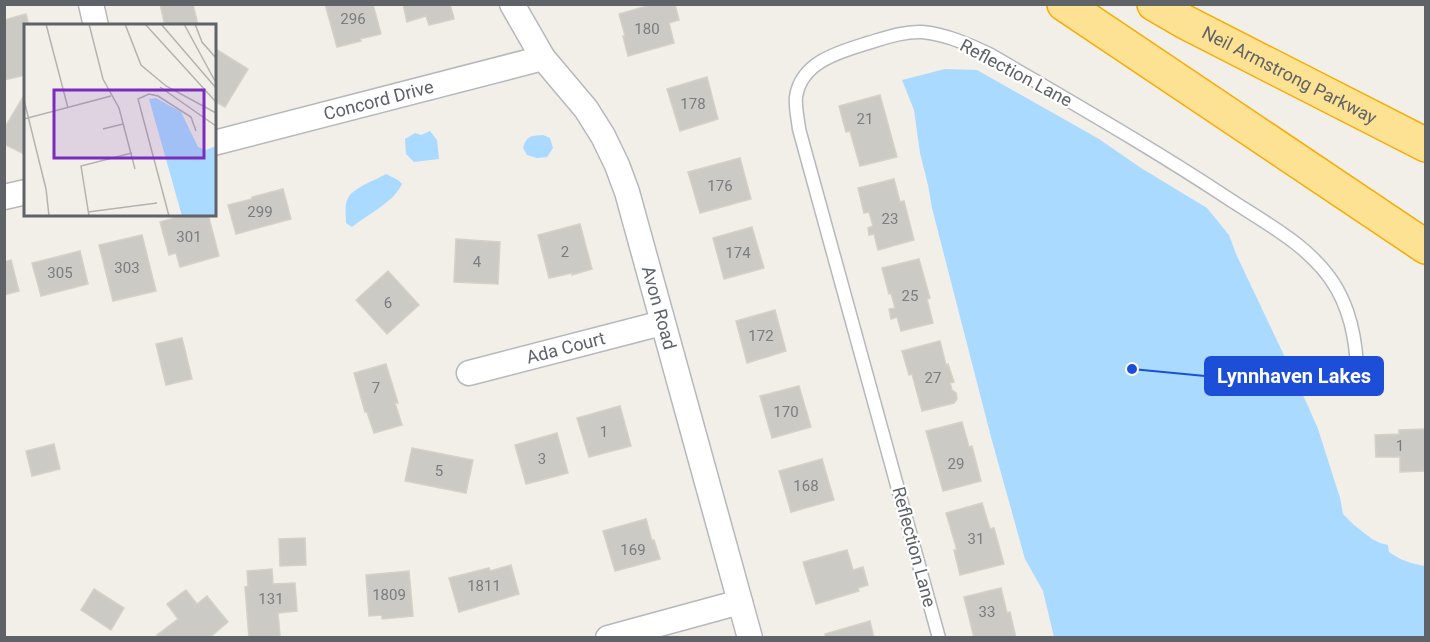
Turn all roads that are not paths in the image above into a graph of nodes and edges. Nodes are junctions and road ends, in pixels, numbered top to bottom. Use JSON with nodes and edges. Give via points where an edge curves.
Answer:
{"nodes":[{"id":1,"x":91,"y":4,"type":"edge"},
{"id":2,"x":512,"y":4,"type":"edge"},
{"id":3,"x":1064,"y":4,"type":"edge"},
{"id":4,"x":1154,"y":4,"type":"edge"},
{"id":5,"x":96,"y":24,"type":"edge"},
{"id":6,"x":543,"y":58,"type":"junction"},
{"id":7,"x":216,"y":142,"type":"edge"},
{"id":8,"x":1425,"y":145,"type":"edge"},
{"id":9,"x":24,"y":193,"type":"edge"},
{"id":10,"x":4,"y":198,"type":"edge"},
{"id":11,"x":1425,"y":247,"type":"edge"},
{"id":12,"x":662,"y":323,"type":"junction"},
{"id":13,"x":470,"y":373,"type":"dead end"},
{"id":14,"x":1358,"y":386,"type":"dead end"},
{"id":15,"x":740,"y":602,"type":"junction"},
{"id":16,"x":608,"y":638,"type":"edge"},
{"id":17,"x":750,"y":638,"type":"edge"},
{"id":18,"x":939,"y":638,"type":"edge"}],
"edges":[{"from":1,"to":5,"type":"street"},
{"from":2,"to":6,"type":"street","name":"Avon Road"},
{"from":3,"to":11,"type":"highway"},
{"from":4,"to":8,"type":"highway","name":"Neil Armstrong Parkway"},
{"from":6,"to":7,"type":"street","name":"Concord Drive"},
{"from":6,"to":12,"type":"street","name":"Avon Road","via":[[586,109],[618,165]]},
{"from":9,"to":10,"type":"street"},
{"from":12,"to":13,"type":"street","name":"Ada Court"},
{"from":12,"to":15,"type":"street","name":"Avon Road"},
{"from":14,"to":18,"type":"lane","name":"Reflection Lane","via":[[1350,319],[1337,288],[1318,264],[1289,239],[1180,167],[991,56],[945,36],[904,34],[822,60],[801,81],[796,97],[799,129]]},
{"from":15,"to":16,"type":"street"},
{"from":15,"to":17,"type":"street","name":"Avon Road"}]}
